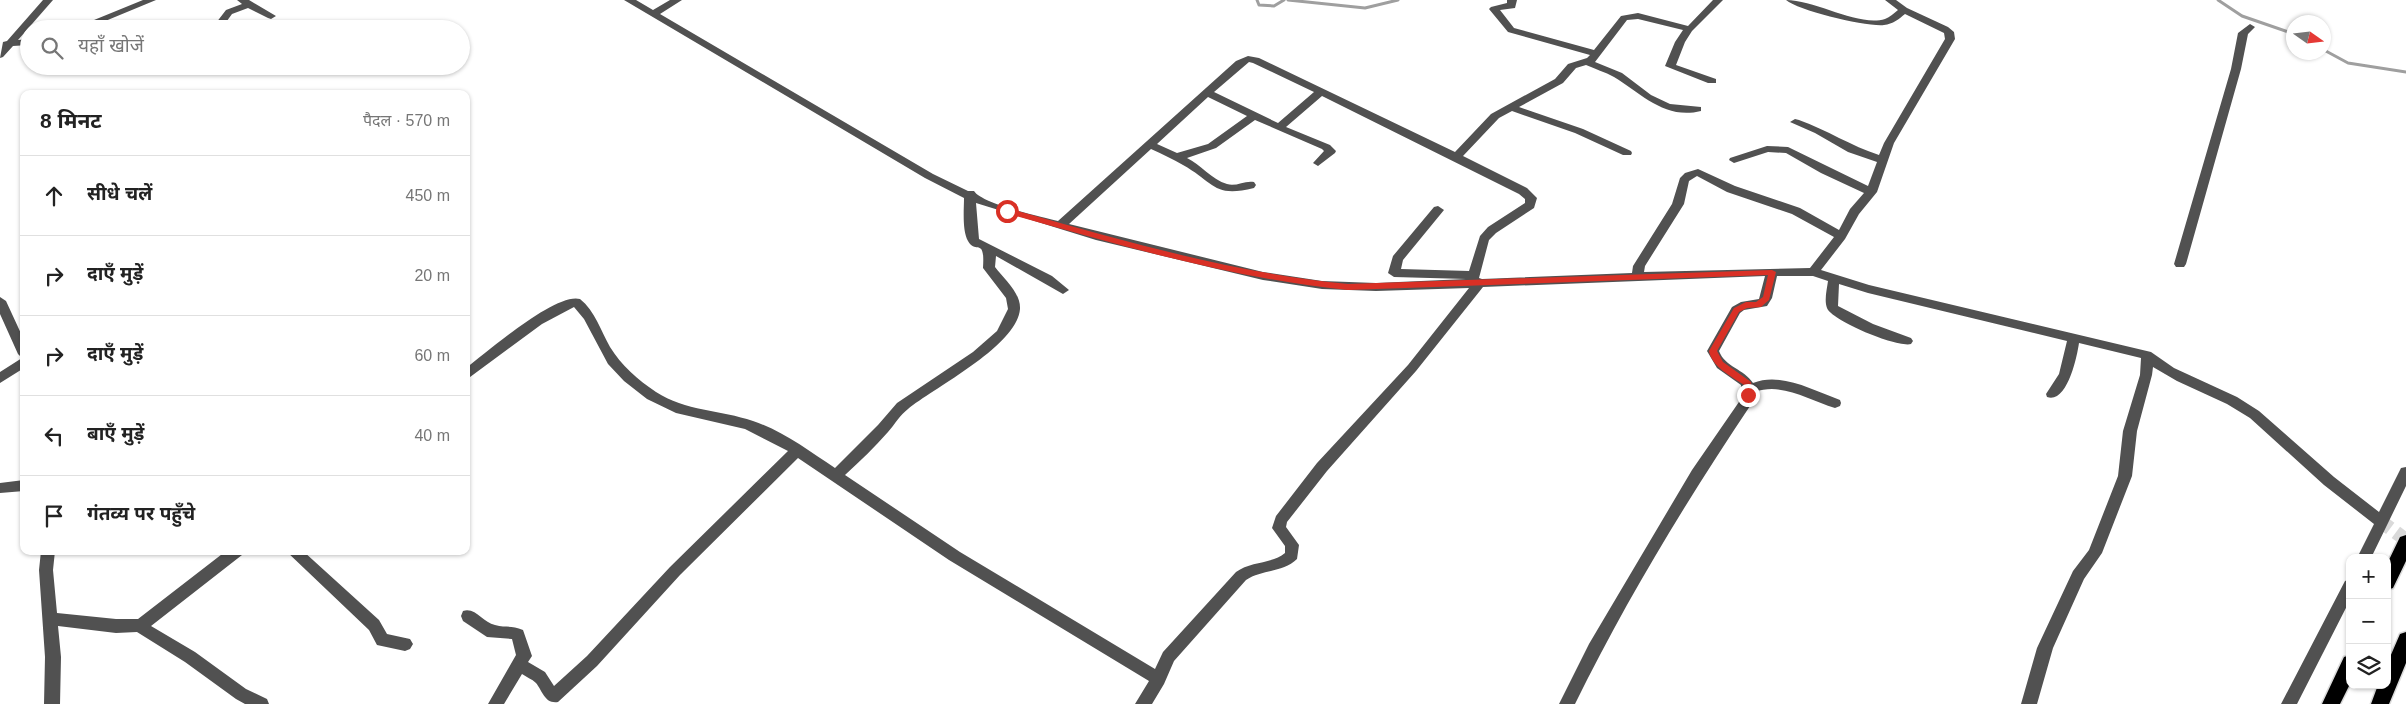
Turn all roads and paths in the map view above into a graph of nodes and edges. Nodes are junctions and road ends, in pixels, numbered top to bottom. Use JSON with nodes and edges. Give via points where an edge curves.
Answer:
{"nodes":[{"id":1,"x":48,"y":0,"type":"edge"},
{"id":2,"x":151,"y":0,"type":"edge"},
{"id":3,"x":629,"y":0,"type":"edge"},
{"id":4,"x":677,"y":0,"type":"edge"},
{"id":5,"x":1512,"y":0,"type":"edge"},
{"id":6,"x":1718,"y":0,"type":"edge"},
{"id":7,"x":1790,"y":0,"type":"edge"},
{"id":8,"x":1890,"y":0,"type":"edge"},
{"id":9,"x":248,"y":1,"type":"edge"},
{"id":10,"x":1904,"y":10,"type":"junction"},
{"id":11,"x":654,"y":14,"type":"junction"},
{"id":12,"x":271,"y":16,"type":"dead end"},
{"id":13,"x":32,"y":20,"type":"edge"},
{"id":14,"x":100,"y":20,"type":"edge"},
{"id":15,"x":223,"y":20,"type":"edge"},
{"id":16,"x":2250,"y":27,"type":"dead end"},
{"id":17,"x":1689,"y":29,"type":"junction"},
{"id":18,"x":14,"y":43,"type":"edge"},
{"id":19,"x":1597,"y":54,"type":"junction"},
{"id":20,"x":0,"y":55,"type":"edge"},
{"id":21,"x":1587,"y":62,"type":"junction"},
{"id":22,"x":1712,"y":81,"type":"dead end"},
{"id":23,"x":1322,"y":91,"type":"junction"},
{"id":24,"x":1206,"y":92,"type":"junction"},
{"id":25,"x":1510,"y":107,"type":"junction"},
{"id":26,"x":1697,"y":109,"type":"dead end"},
{"id":27,"x":1255,"y":116,"type":"junction"},
{"id":28,"x":1795,"y":122,"type":"dead end"},
{"id":29,"x":1279,"y":128,"type":"junction"},
{"id":30,"x":1151,"y":144,"type":"junction"},
{"id":31,"x":1627,"y":153,"type":"dead end"},
{"id":32,"x":1456,"y":157,"type":"junction"},
{"id":33,"x":1177,"y":158,"type":"junction"},
{"id":34,"x":1734,"y":160,"type":"dead end"},
{"id":35,"x":1883,"y":160,"type":"junction"},
{"id":36,"x":1318,"y":163,"type":"dead end"},
{"id":37,"x":1250,"y":185,"type":"dead end"},
{"id":38,"x":1871,"y":192,"type":"junction"},
{"id":39,"x":970,"y":194,"type":"junction"},
{"id":40,"x":1438,"y":210,"type":"dead end"},
{"id":41,"x":1064,"y":223,"type":"junction"},
{"id":42,"x":1841,"y":236,"type":"junction"},
{"id":43,"x":985,"y":245,"type":"junction"},
{"id":44,"x":2180,"y":264,"type":"dead end"},
{"id":45,"x":1772,"y":272,"type":"junction"},
{"id":46,"x":1813,"y":272,"type":"junction"},
{"id":47,"x":1641,"y":276,"type":"junction"},
{"id":48,"x":1475,"y":280,"type":"junction"},
{"id":49,"x":1834,"y":280,"type":"junction"},
{"id":50,"x":1063,"y":290,"type":"dead end"},
{"id":51,"x":0,"y":301,"type":"edge"},
{"id":52,"x":2074,"y":337,"type":"junction"},
{"id":53,"x":1907,"y":341,"type":"dead end"},
{"id":54,"x":20,"y":345,"type":"edge"},
{"id":55,"x":2147,"y":355,"type":"junction"},
{"id":56,"x":20,"y":365,"type":"edge"},
{"id":57,"x":470,"y":372,"type":"edge"},
{"id":58,"x":0,"y":378,"type":"edge"},
{"id":59,"x":1750,"y":389,"type":"junction"},
{"id":60,"x":2052,"y":394,"type":"dead end"},
{"id":61,"x":1835,"y":402,"type":"dead end"},
{"id":62,"x":797,"y":451,"type":"junction"},
{"id":63,"x":2406,"y":472,"type":"edge"},
{"id":64,"x":836,"y":476,"type":"junction"},
{"id":65,"x":20,"y":486,"type":"edge"},
{"id":66,"x":0,"y":488,"type":"edge"},
{"id":67,"x":2379,"y":520,"type":"tunnel mouth"},
{"id":68,"x":2406,"y":542,"type":"edge"},
{"id":69,"x":2366,"y":554,"type":"edge"},
{"id":70,"x":48,"y":555,"type":"edge"},
{"id":71,"x":232,"y":555,"type":"edge"},
{"id":72,"x":297,"y":555,"type":"edge"},
{"id":73,"x":2391,"y":574,"type":"edge"},
{"id":74,"x":2346,"y":593,"type":"edge"},
{"id":75,"x":468,"y":616,"type":"dead end"},
{"id":76,"x":50,"y":619,"type":"junction"},
{"id":77,"x":141,"y":625,"type":"junction"},
{"id":78,"x":2406,"y":640,"type":"edge"},
{"id":79,"x":405,"y":644,"type":"dead end"},
{"id":80,"x":519,"y":665,"type":"junction"},
{"id":81,"x":2346,"y":672,"type":"edge"},
{"id":82,"x":1159,"y":679,"type":"junction"},
{"id":83,"x":52,"y":704,"type":"edge"},
{"id":84,"x":261,"y":704,"type":"edge"},
{"id":85,"x":496,"y":704,"type":"edge"},
{"id":86,"x":1143,"y":704,"type":"edge"},
{"id":87,"x":1567,"y":704,"type":"edge"},
{"id":88,"x":2029,"y":704,"type":"edge"},
{"id":89,"x":2289,"y":704,"type":"edge"},
{"id":90,"x":2331,"y":704,"type":"edge"},
{"id":91,"x":2380,"y":704,"type":"edge"}],
"edges":[{"from":1,"to":13,"type":"street"},
{"from":2,"to":14,"type":"street"},
{"from":3,"to":11,"type":"street"},
{"from":4,"to":11,"type":"street"},
{"from":5,"to":19,"type":"street","via":[[1512,6],[1494,9],[1511,30]]},
{"from":6,"to":17,"type":"street"},
{"from":7,"to":10,"type":"street","via":[[1876,23],[1890,21]]},
{"from":8,"to":10,"type":"street"},
{"from":9,"to":12,"type":"street"},
{"from":9,"to":15,"type":"street","via":[[229,12]]},
{"from":10,"to":35,"type":"street","via":[[1949,32],[1950,39],[1889,143]]},
{"from":11,"to":39,"type":"street","via":[[950,188]]},
{"from":16,"to":44,"type":"street","via":[[2243,33],[2236,69]]},
{"from":17,"to":19,"type":"street","via":[[1628,16]]},
{"from":17,"to":22,"type":"street","via":[[1670,66]]},
{"from":18,"to":20,"type":"street"},
{"from":19,"to":21,"type":"street"},
{"from":21,"to":25,"type":"street","via":[[1572,66],[1559,81]]},
{"from":21,"to":26,"type":"street","via":[[1623,79],[1650,100],[1682,112]]},
{"from":23,"to":24,"type":"street","via":[[1248,58]]},
{"from":23,"to":29,"type":"street"},
{"from":23,"to":32,"type":"street"},
{"from":24,"to":27,"type":"street"},
{"from":24,"to":30,"type":"street"},
{"from":25,"to":31,"type":"street","via":[[1579,131]]},
{"from":25,"to":32,"type":"street","via":[[1495,116]]},
{"from":27,"to":29,"type":"street"},
{"from":27,"to":33,"type":"street","via":[[1212,146]]},
{"from":28,"to":35,"type":"street","via":[[1819,131],[1852,150]]},
{"from":29,"to":36,"type":"street","via":[[1326,146],[1331,151]]},
{"from":30,"to":33,"type":"street"},
{"from":30,"to":41,"type":"street"},
{"from":32,"to":48,"type":"street","via":[[1524,191],[1531,198],[1530,205],[1487,234],[1480,247]]},
{"from":33,"to":37,"type":"street","via":[[1203,171],[1222,187],[1235,189]]},
{"from":34,"to":38,"type":"street","via":[[1767,149],[1788,150]]},
{"from":35,"to":38,"type":"street"},
{"from":38,"to":42,"type":"street","via":[[1854,212]]},
{"from":39,"to":41,"type":"street","via":[[988,205]]},
{"from":39,"to":43,"type":"street","via":[[971,235],[974,241]]},
{"from":40,"to":48,"type":"street","via":[[1397,259],[1394,273]]},
{"from":41,"to":48,"type":"street","via":[[1211,265],[1292,281],[1348,287]]},
{"from":42,"to":46,"type":"street"},
{"from":42,"to":47,"type":"street","via":[[1796,212],[1731,189],[1698,172],[1684,180],[1678,204],[1639,266]]},
{"from":43,"to":50,"type":"street"},
{"from":43,"to":64,"type":"street","via":[[990,252],[989,268],[1012,297],[1014,309],[1010,320],[990,345],[902,406]]},
{"from":45,"to":46,"type":"street"},
{"from":45,"to":47,"type":"street"},
{"from":45,"to":59,"type":"street","via":[[1766,298],[1758,305],[1746,305],[1736,310],[1713,351],[1716,360]]},
{"from":46,"to":49,"type":"street"},
{"from":47,"to":48,"type":"street"},
{"from":48,"to":82,"type":"street","via":[[1412,368],[1322,468],[1281,520],[1279,528],[1292,545],[1292,555],[1288,560],[1255,568],[1241,576],[1168,657]]},
{"from":49,"to":52,"type":"street"},
{"from":49,"to":53,"type":"street","via":[[1832,304],[1838,313]]},
{"from":51,"to":54,"type":"street"},
{"from":52,"to":55,"type":"street"},
{"from":52,"to":60,"type":"street","via":[[2064,380]]},
{"from":55,"to":67,"type":"street","via":[[2156,363],[2246,408]]},
{"from":55,"to":88,"type":"street","via":[[2146,375],[2130,431],[2125,476],[2095,553],[2078,575],[2045,648]]},
{"from":56,"to":58,"type":"street"},
{"from":57,"to":62,"type":"street","via":[[565,303],[576,302],[609,356],[636,385],[653,397],[677,410],[749,425]]},
{"from":59,"to":61,"type":"street","via":[[1778,383]]},
{"from":59,"to":87,"type":"street","via":[[1746,400],[1696,474],[1594,649]]},
{"from":62,"to":64,"type":"street"},
{"from":62,"to":80,"type":"street","via":[[553,697],[540,677]]},
{"from":63,"to":69,"type":"street"},
{"from":64,"to":82,"type":"street","via":[[950,554]]},
{"from":65,"to":66,"type":"street"},
{"from":68,"to":73,"type":"highway"},
{"from":70,"to":76,"type":"street"},
{"from":71,"to":77,"type":"street"},
{"from":72,"to":79,"type":"street","via":[[374,625],[382,640]]},
{"from":74,"to":89,"type":"street"},
{"from":75,"to":80,"type":"street","via":[[492,632],[516,633],[524,656]]},
{"from":76,"to":77,"type":"street","via":[[116,626]]},
{"from":76,"to":83,"type":"street"},
{"from":77,"to":84,"type":"street","via":[[241,694]]},
{"from":78,"to":91,"type":"highway"},
{"from":80,"to":85,"type":"street"},
{"from":81,"to":90,"type":"highway"},
{"from":82,"to":86,"type":"street"}]}
